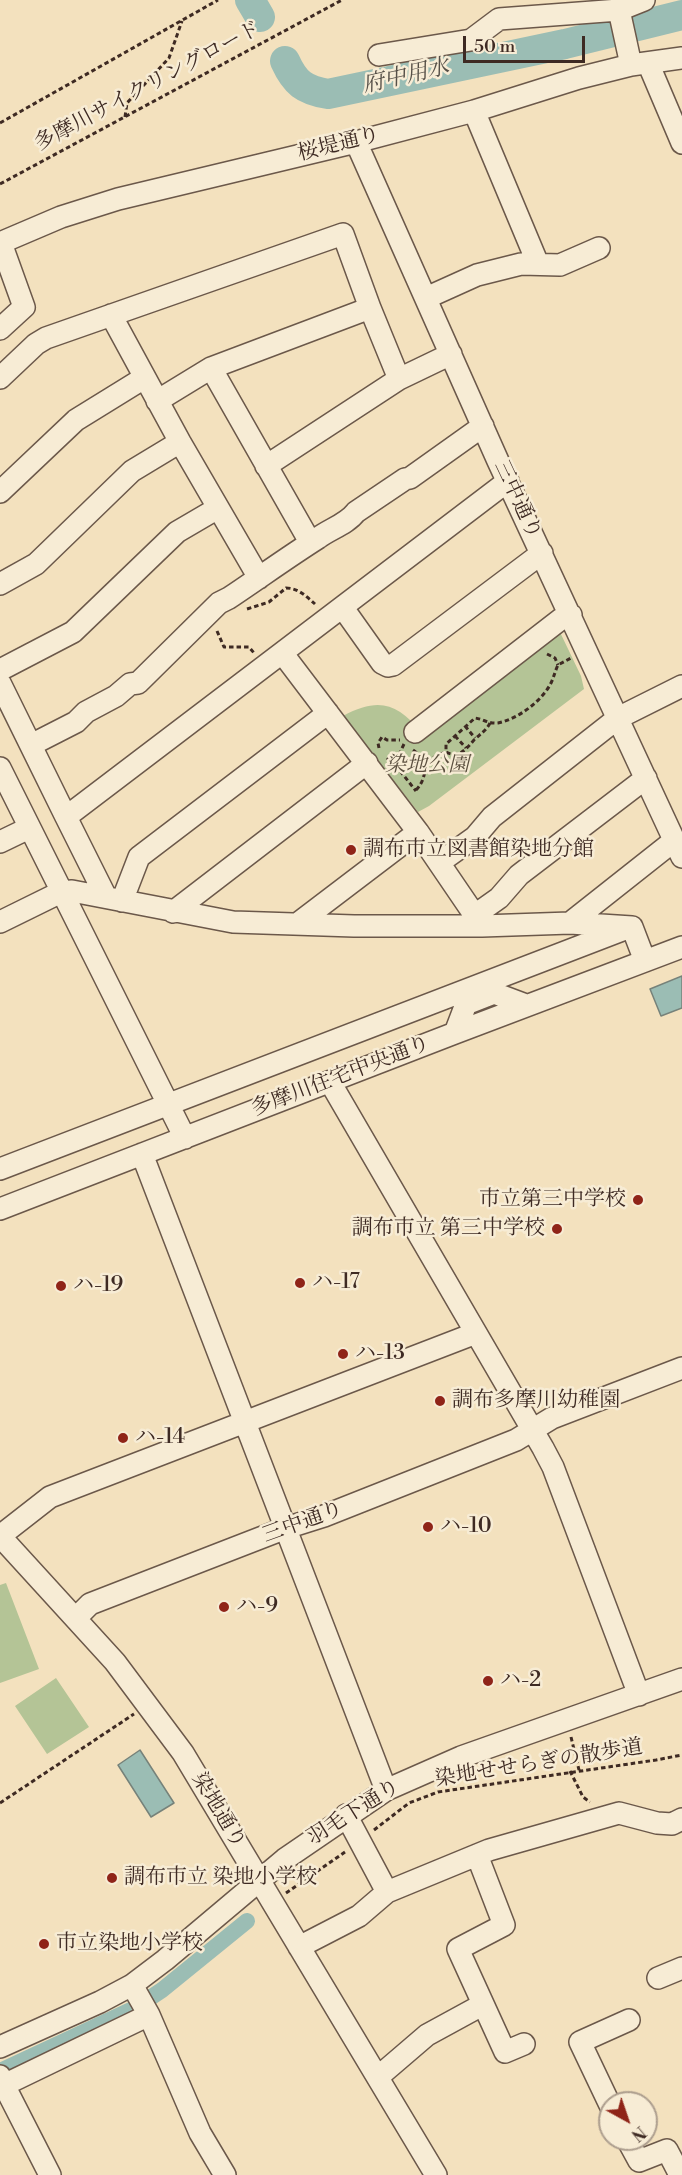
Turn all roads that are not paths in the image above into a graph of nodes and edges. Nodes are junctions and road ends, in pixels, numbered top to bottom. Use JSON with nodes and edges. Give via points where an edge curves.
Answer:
{"nodes":[{"id":1,"x":644,"y":0,"type":"edge"},
{"id":2,"x":619,"y":13,"type":"junction"},
{"id":3,"x":379,"y":55,"type":"dead end"},
{"id":4,"x":682,"y":58,"type":"edge"},
{"id":5,"x":635,"y":59,"type":"junction"},
{"id":6,"x":474,"y":111,"type":"junction"},
{"id":7,"x":356,"y":142,"type":"junction"},
{"id":8,"x":682,"y":143,"type":"edge"},
{"id":9,"x":0,"y":243,"type":"edge"},
{"id":10,"x":599,"y":248,"type":"dead end"},
{"id":11,"x":538,"y":264,"type":"junction"},
{"id":12,"x":426,"y":298,"type":"junction"},
{"id":13,"x":370,"y":308,"type":"junction"},
{"id":14,"x":111,"y":315,"type":"junction"},
{"id":15,"x":0,"y":329,"type":"edge"},
{"id":16,"x":451,"y":354,"type":"junction"},
{"id":17,"x":211,"y":368,"type":"junction"},
{"id":18,"x":0,"y":378,"type":"edge"},
{"id":19,"x":144,"y":378,"type":"junction"},
{"id":20,"x":399,"y":379,"type":"junction"},
{"id":21,"x":157,"y":401,"type":"junction"},
{"id":22,"x":483,"y":426,"type":"junction"},
{"id":23,"x":180,"y":442,"type":"junction"},
{"id":24,"x":266,"y":466,"type":"junction"},
{"id":25,"x":508,"y":481,"type":"junction"},
{"id":26,"x":0,"y":492,"type":"edge"},
{"id":27,"x":218,"y":508,"type":"junction"},
{"id":28,"x":310,"y":542,"type":"junction"},
{"id":29,"x":542,"y":553,"type":"junction"},
{"id":30,"x":259,"y":578,"type":"junction"},
{"id":31,"x":0,"y":584,"type":"edge"},
{"id":32,"x":343,"y":608,"type":"junction"},
{"id":33,"x":571,"y":615,"type":"junction"},
{"id":34,"x":283,"y":654,"type":"junction"},
{"id":35,"x":0,"y":669,"type":"edge"},
{"id":36,"x":0,"y":683,"type":"edge"},
{"id":37,"x":682,"y":686,"type":"edge"},
{"id":38,"x":328,"y":713,"type":"junction"},
{"id":39,"x":618,"y":718,"type":"junction"},
{"id":40,"x":415,"y":732,"type":"dead end"},
{"id":41,"x":31,"y":745,"type":"junction"},
{"id":42,"x":367,"y":763,"type":"junction"},
{"id":43,"x":0,"y":768,"type":"edge"},
{"id":44,"x":646,"y":778,"type":"junction"},
{"id":45,"x":7,"y":798,"type":"edge"},
{"id":46,"x":66,"y":817,"type":"junction"},
{"id":47,"x":29,"y":828,"type":"junction"},
{"id":48,"x":418,"y":832,"type":"junction"},
{"id":49,"x":0,"y":842,"type":"edge"},
{"id":50,"x":678,"y":848,"type":"edge"},
{"id":51,"x":440,"y":862,"type":"junction"},
{"id":52,"x":61,"y":892,"type":"junction"},
{"id":53,"x":114,"y":899,"type":"junction"},
{"id":54,"x":173,"y":912,"type":"junction"},
{"id":55,"x":478,"y":920,"type":"junction"},
{"id":56,"x":0,"y":922,"type":"edge"},
{"id":57,"x":570,"y":923,"type":"junction"},
{"id":58,"x":297,"y":924,"type":"junction"},
{"id":59,"x":632,"y":927,"type":"junction"},
{"id":60,"x":682,"y":947,"type":"edge"},
{"id":61,"x":645,"y":961,"type":"junction"},
{"id":62,"x":330,"y":1082,"type":"junction"},
{"id":63,"x":168,"y":1104,"type":"junction"},
{"id":64,"x":185,"y":1138,"type":"junction"},
{"id":65,"x":142,"y":1154,"type":"junction"},
{"id":66,"x":0,"y":1169,"type":"edge"},
{"id":67,"x":0,"y":1209,"type":"edge"},
{"id":68,"x":476,"y":1333,"type":"junction"},
{"id":69,"x":682,"y":1368,"type":"edge"},
{"id":70,"x":245,"y":1421,"type":"junction"},
{"id":71,"x":532,"y":1429,"type":"junction"},
{"id":72,"x":286,"y":1528,"type":"junction"},
{"id":73,"x":0,"y":1536,"type":"edge"},
{"id":74,"x":76,"y":1618,"type":"junction"},
{"id":75,"x":682,"y":1679,"type":"edge"},
{"id":76,"x":639,"y":1695,"type":"junction"},
{"id":77,"x":386,"y":1790,"type":"junction"},
{"id":78,"x":346,"y":1815,"type":"junction"},
{"id":79,"x":682,"y":1819,"type":"edge"},
{"id":80,"x":477,"y":1855,"type":"junction"},
{"id":81,"x":258,"y":1879,"type":"junction"},
{"id":82,"x":387,"y":1892,"type":"junction"},
{"id":83,"x":299,"y":1947,"type":"junction"},
{"id":84,"x":682,"y":1968,"type":"edge"},
{"id":85,"x":658,"y":1978,"type":"dead end"},
{"id":86,"x":142,"y":2003,"type":"junction"},
{"id":87,"x":482,"y":2005,"type":"junction"},
{"id":88,"x":628,"y":2020,"type":"dead end"},
{"id":89,"x":524,"y":2044,"type":"dead end"},
{"id":90,"x":0,"y":2047,"type":"edge"},
{"id":91,"x":378,"y":2077,"type":"junction"},
{"id":92,"x":3,"y":2089,"type":"edge"},
{"id":93,"x":604,"y":2091,"type":"edge"},
{"id":94,"x":634,"y":2151,"type":"edge"},
{"id":95,"x":217,"y":2173,"type":"edge"},
{"id":96,"x":50,"y":2175,"type":"edge"},
{"id":97,"x":436,"y":2175,"type":"edge"},
{"id":98,"x":680,"y":2175,"type":"edge"}],
"edges":[{"from":1,"to":2,"type":"street"},
{"from":2,"to":3,"type":"street","via":[[499,19],[471,40]]},
{"from":2,"to":5,"type":"street"},
{"from":4,"to":5,"type":"street","name":"桜堤通り"},
{"from":5,"to":6,"type":"street","name":"桜堤通り"},
{"from":5,"to":8,"type":"street"},
{"from":6,"to":7,"type":"street","name":"桜堤通り"},
{"from":6,"to":11,"type":"street"},
{"from":7,"to":9,"type":"street","name":"桜堤通り","via":[[118,199],[61,217]]},
{"from":7,"to":12,"type":"street","name":"三中通り"},
{"from":9,"to":15,"type":"street","via":[[24,307]]},
{"from":10,"to":11,"type":"street","via":[[560,265]]},
{"from":11,"to":12,"type":"street","via":[[521,264],[477,275]]},
{"from":12,"to":16,"type":"street","name":"三中通り"},
{"from":13,"to":14,"type":"street","via":[[343,234]]},
{"from":13,"to":17,"type":"street"},
{"from":13,"to":20,"type":"street"},
{"from":14,"to":18,"type":"street","via":[[46,338]]},
{"from":14,"to":19,"type":"street"},
{"from":16,"to":20,"type":"street"},
{"from":16,"to":22,"type":"street","name":"三中通り"},
{"from":17,"to":21,"type":"street"},
{"from":17,"to":24,"type":"street"},
{"from":19,"to":21,"type":"street"},
{"from":19,"to":26,"type":"street","via":[[76,420]]},
{"from":20,"to":24,"type":"street"},
{"from":21,"to":23,"type":"street"},
{"from":22,"to":25,"type":"street","name":"三中通り"},
{"from":22,"to":28,"type":"street"},
{"from":23,"to":27,"type":"street"},
{"from":23,"to":31,"type":"street","via":[[132,471],[36,564]]},
{"from":24,"to":28,"type":"street"},
{"from":25,"to":29,"type":"street","name":"三中通り"},
{"from":25,"to":32,"type":"street"},
{"from":27,"to":30,"type":"street"},
{"from":27,"to":35,"type":"street","via":[[177,532],[74,632]]},
{"from":28,"to":30,"type":"street"},
{"from":29,"to":32,"type":"street","via":[[393,665],[382,663]]},
{"from":29,"to":33,"type":"street","name":"三中通り"},
{"from":30,"to":41,"type":"street","via":[[219,603],[138,683],[130,684],[76,722]]},
{"from":32,"to":34,"type":"street"},
{"from":33,"to":39,"type":"street","name":"三中通り"},
{"from":33,"to":40,"type":"street"},
{"from":34,"to":38,"type":"street"},
{"from":34,"to":46,"type":"street"},
{"from":36,"to":41,"type":"street"},
{"from":37,"to":39,"type":"street"},
{"from":38,"to":42,"type":"street"},
{"from":38,"to":53,"type":"street","via":[[139,857]]},
{"from":39,"to":44,"type":"street","name":"三中通り"},
{"from":39,"to":51,"type":"street"},
{"from":41,"to":46,"type":"street"},
{"from":42,"to":48,"type":"street"},
{"from":42,"to":54,"type":"street"},
{"from":43,"to":45,"type":"street"},
{"from":44,"to":50,"type":"street","name":"三中通り"},
{"from":44,"to":55,"type":"street","via":[[519,875]]},
{"from":45,"to":47,"type":"street"},
{"from":46,"to":53,"type":"street"},
{"from":47,"to":49,"type":"street"},
{"from":47,"to":52,"type":"street"},
{"from":48,"to":51,"type":"street"},
{"from":48,"to":58,"type":"street"},
{"from":50,"to":57,"type":"street"},
{"from":51,"to":55,"type":"street"},
{"from":52,"to":53,"type":"street"},
{"from":52,"to":56,"type":"street"},
{"from":52,"to":63,"type":"street"},
{"from":53,"to":54,"type":"street"},
{"from":54,"to":58,"type":"street","via":[[233,922]]},
{"from":55,"to":57,"type":"street"},
{"from":55,"to":58,"type":"street","via":[[354,926]]},
{"from":57,"to":59,"type":"street"},
{"from":59,"to":61,"type":"street"},
{"from":59,"to":63,"type":"street"},
{"from":60,"to":61,"type":"street","name":"多摩川住宅中央通り"},
{"from":61,"to":62,"type":"street","name":"多摩川住宅中央通り"},
{"from":62,"to":64,"type":"street","name":"多摩川住宅中央通り"},
{"from":62,"to":68,"type":"street"},
{"from":63,"to":64,"type":"street"},
{"from":63,"to":66,"type":"street"},
{"from":64,"to":65,"type":"street","name":"多摩川住宅中央通り"},
{"from":65,"to":67,"type":"street","name":"多摩川住宅中央通り"},
{"from":65,"to":70,"type":"street"},
{"from":68,"to":70,"type":"street"},
{"from":68,"to":71,"type":"street"},
{"from":69,"to":71,"type":"street","name":"三中通り"},
{"from":70,"to":72,"type":"street"},
{"from":70,"to":73,"type":"street","via":[[50,1497]]},
{"from":71,"to":72,"type":"street","name":"三中通り","via":[[516,1440]]},
{"from":71,"to":76,"type":"street","via":[[552,1467]]},
{"from":72,"to":74,"type":"street","name":"三中通り","via":[[90,1605]]},
{"from":72,"to":77,"type":"street"},
{"from":73,"to":74,"type":"street","name":"染地通り"},
{"from":74,"to":81,"type":"street","name":"染地通り","via":[[115,1662],[183,1753]]},
{"from":75,"to":76,"type":"street","name":"羽毛下通り"},
{"from":76,"to":77,"type":"street","name":"羽毛下通り","via":[[461,1757]]},
{"from":77,"to":78,"type":"street","name":"羽毛下通り"},
{"from":78,"to":81,"type":"street","name":"羽毛下通り"},
{"from":78,"to":82,"type":"street"},
{"from":79,"to":80,"type":"street","via":[[672,1824],[657,1823],[619,1813]]},
{"from":80,"to":82,"type":"street"},
{"from":80,"to":87,"type":"street","via":[[504,1925],[458,1949]]},
{"from":81,"to":83,"type":"street","name":"染地通り"},
{"from":81,"to":86,"type":"street","name":"羽毛下通り","via":[[165,1960]]},
{"from":82,"to":83,"type":"street","via":[[359,1916]]},
{"from":83,"to":91,"type":"street","name":"染地通り"},
{"from":84,"to":85,"type":"street"},
{"from":86,"to":90,"type":"street","name":"羽毛下通り","via":[[100,2002]]},
{"from":86,"to":92,"type":"street"},
{"from":86,"to":95,"type":"street"},
{"from":87,"to":89,"type":"street","via":[[505,2052]]},
{"from":87,"to":91,"type":"street","via":[[427,2035]]},
{"from":88,"to":93,"type":"street","via":[[580,2042]]},
{"from":91,"to":97,"type":"street","name":"染地通り"},
{"from":92,"to":96,"type":"street"},
{"from":94,"to":98,"type":"street","via":[[639,2161],[667,2150]]}]}
